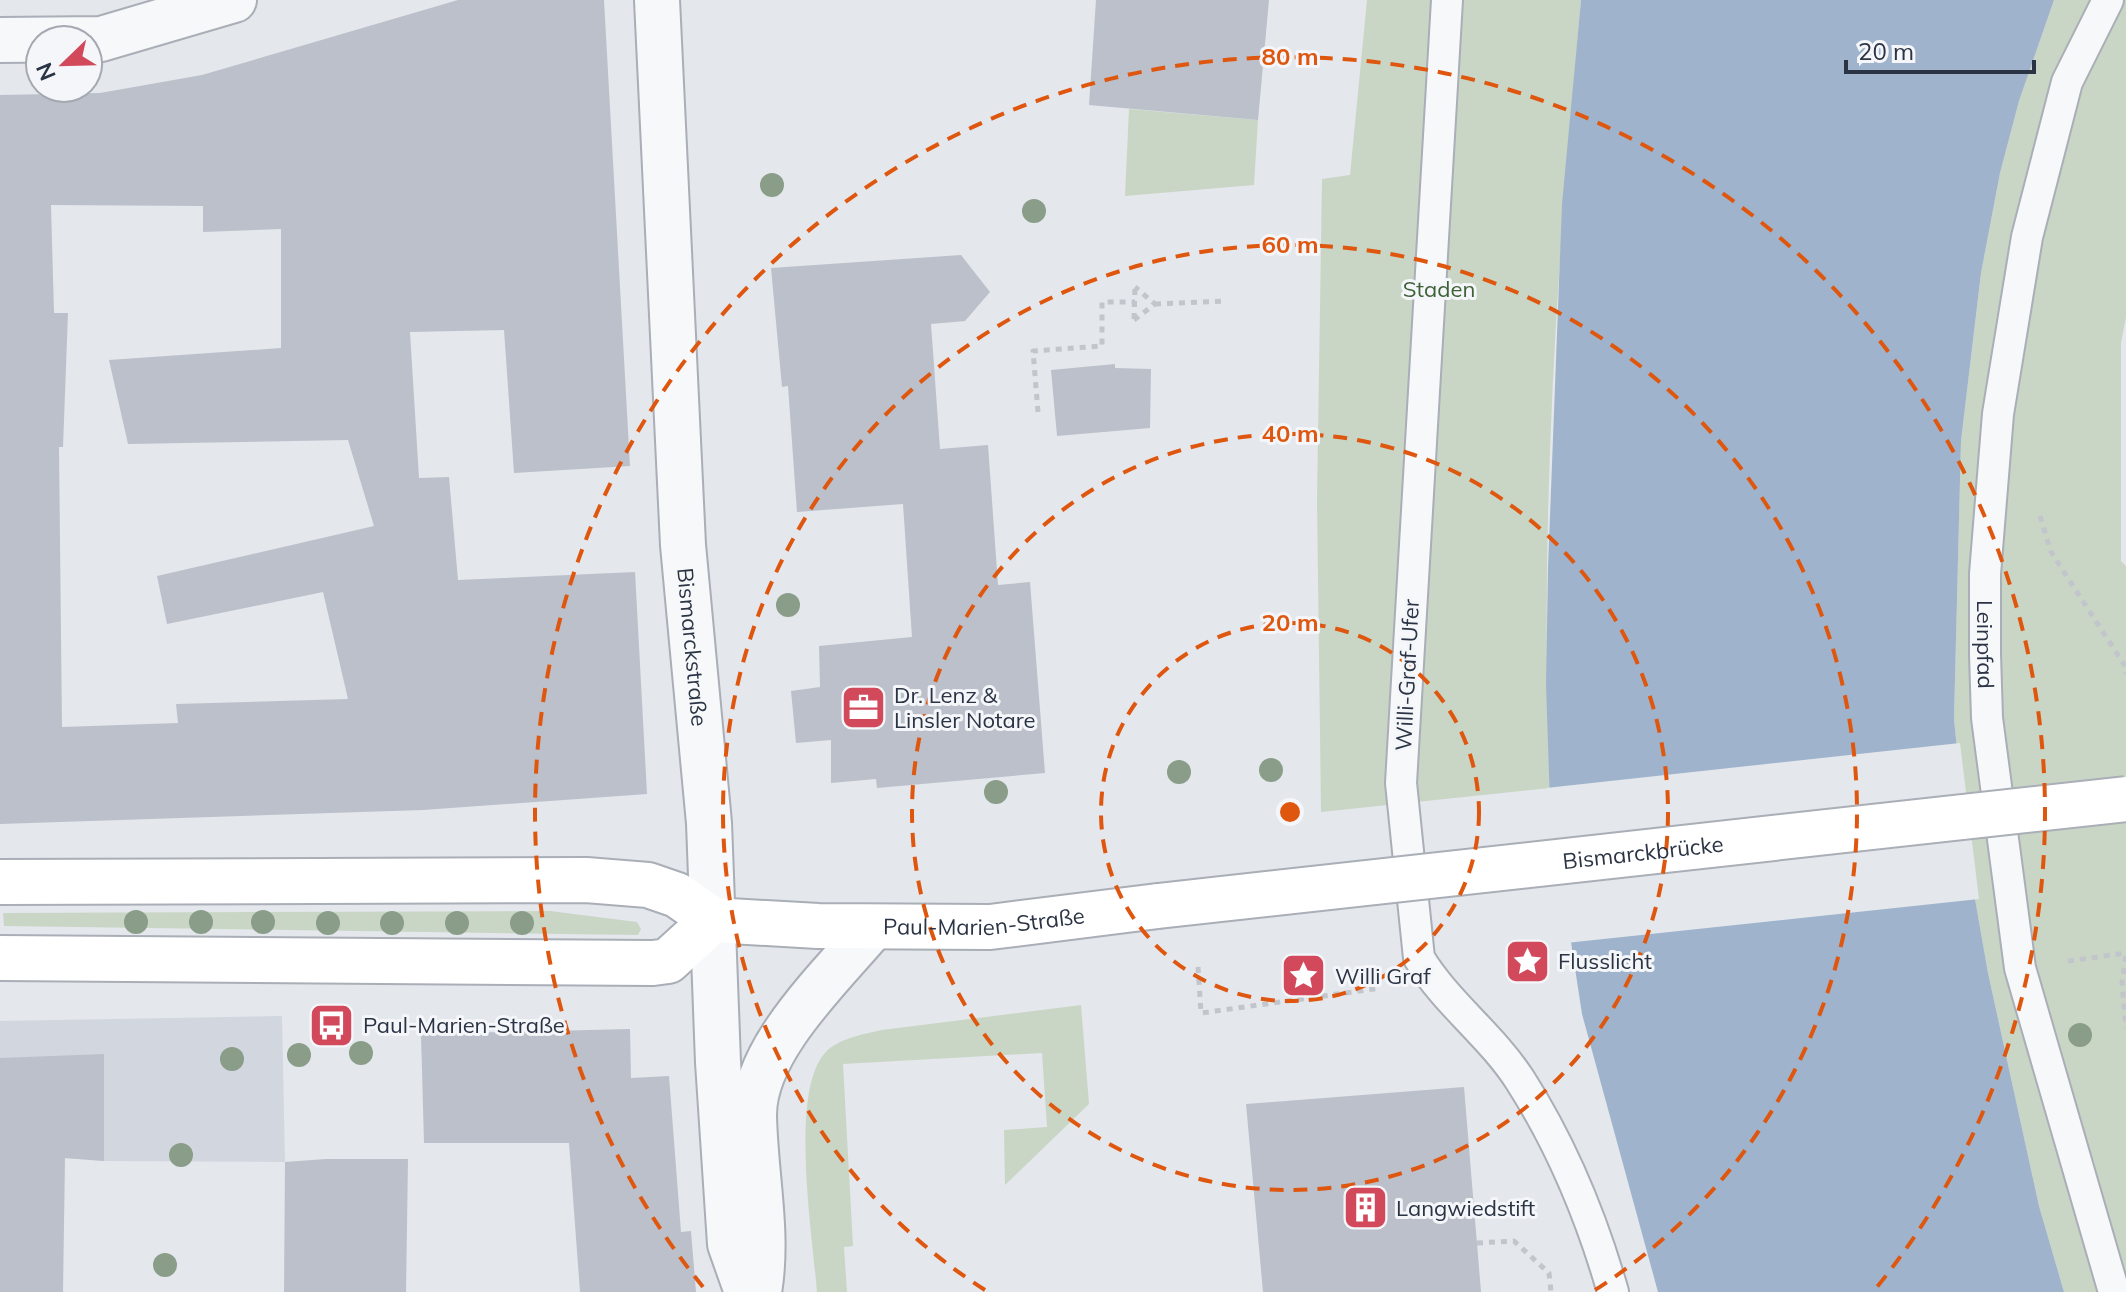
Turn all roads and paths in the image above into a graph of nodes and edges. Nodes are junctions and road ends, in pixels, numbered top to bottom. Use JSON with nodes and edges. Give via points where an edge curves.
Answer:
{"nodes":[{"id":1,"x":234,"y":0,"type":"edge"},
{"id":2,"x":657,"y":0,"type":"edge"},
{"id":3,"x":1447,"y":0,"type":"edge"},
{"id":4,"x":2108,"y":0,"type":"edge"},
{"id":5,"x":0,"y":40,"type":"edge"},
{"id":6,"x":1227,"y":301,"type":"dead end"},
{"id":7,"x":1135,"y":302,"type":"junction"},
{"id":8,"x":1155,"y":304,"type":"junction"},
{"id":9,"x":1038,"y":412,"type":"dead end"},
{"id":10,"x":2051,"y":552,"type":"dead end"},
{"id":11,"x":2126,"y":674,"type":"edge"},
{"id":12,"x":2126,"y":799,"type":"edge"},
{"id":13,"x":0,"y":882,"type":"edge"},
{"id":14,"x":1158,"y":906,"type":"joint"},
{"id":15,"x":713,"y":920,"type":"junction"},
{"id":16,"x":873,"y":927,"type":"junction"},
{"id":17,"x":2126,"y":954,"type":"edge"},
{"id":18,"x":0,"y":958,"type":"edge"},
{"id":19,"x":2082,"y":958,"type":"dead end"},
{"id":20,"x":1198,"y":967,"type":"dead end"},
{"id":21,"x":1433,"y":981,"type":"junction"},
{"id":22,"x":2126,"y":1028,"type":"edge"},
{"id":23,"x":1477,"y":1243,"type":"dead end"},
{"id":24,"x":747,"y":1292,"type":"edge"},
{"id":25,"x":759,"y":1292,"type":"edge"},
{"id":26,"x":1551,"y":1292,"type":"edge"},
{"id":27,"x":1613,"y":1292,"type":"edge"},
{"id":28,"x":2114,"y":1292,"type":"edge"}],
"edges":[{"from":1,"to":5,"type":"street","via":[[101,39]]},
{"from":2,"to":15,"type":"street","name":"Bismarckstraße","via":[[682,530]]},
{"from":3,"to":21,"type":"lane","name":"Willi-Graf-Ufer","via":[[1401,783],[1419,958]]},
{"from":4,"to":28,"type":"lane","name":"Leinpfad","via":[[2067,82],[2027,237],[1998,414],[1985,574],[1985,654],[1987,718],[2020,968]]},
{"from":6,"to":8,"type":"path"},
{"from":7,"to":8,"type":"path","via":[[1135,287]]},
{"from":7,"to":8,"type":"path","via":[[1134,320]]},
{"from":7,"to":9,"type":"path","via":[[1102,302],[1102,346],[1033,351]]},
{"from":10,"to":11,"type":"path"},
{"from":12,"to":14,"type":"main road","name":"Bismarckbrücke","bridge":true},
{"from":13,"to":15,"type":"main road","via":[[586,880],[648,885],[677,895]]},
{"from":14,"to":16,"type":"main road","name":"Paul-Marien-Straße","via":[[990,927]]},
{"from":15,"to":16,"type":"main road","name":"Paul-Marien-Straße"},
{"from":15,"to":18,"type":"main road","via":[[668,961],[653,963]]},
{"from":15,"to":24,"type":"street","name":"Bismarckstraße","via":[[730,1244]]},
{"from":16,"to":25,"type":"street","via":[[777,1045],[762,1075],[754,1112],[764,1240]]},
{"from":17,"to":19,"type":"path"},
{"from":17,"to":22,"type":"path"},
{"from":20,"to":21,"type":"path","via":[[1201,1013]]},
{"from":21,"to":27,"type":"lane","name":"Willi-Graf-Ufer","via":[[1479,1027],[1520,1080],[1564,1162],[1599,1243]]},
{"from":23,"to":26,"type":"path","via":[[1514,1241],[1549,1273]]}]}
